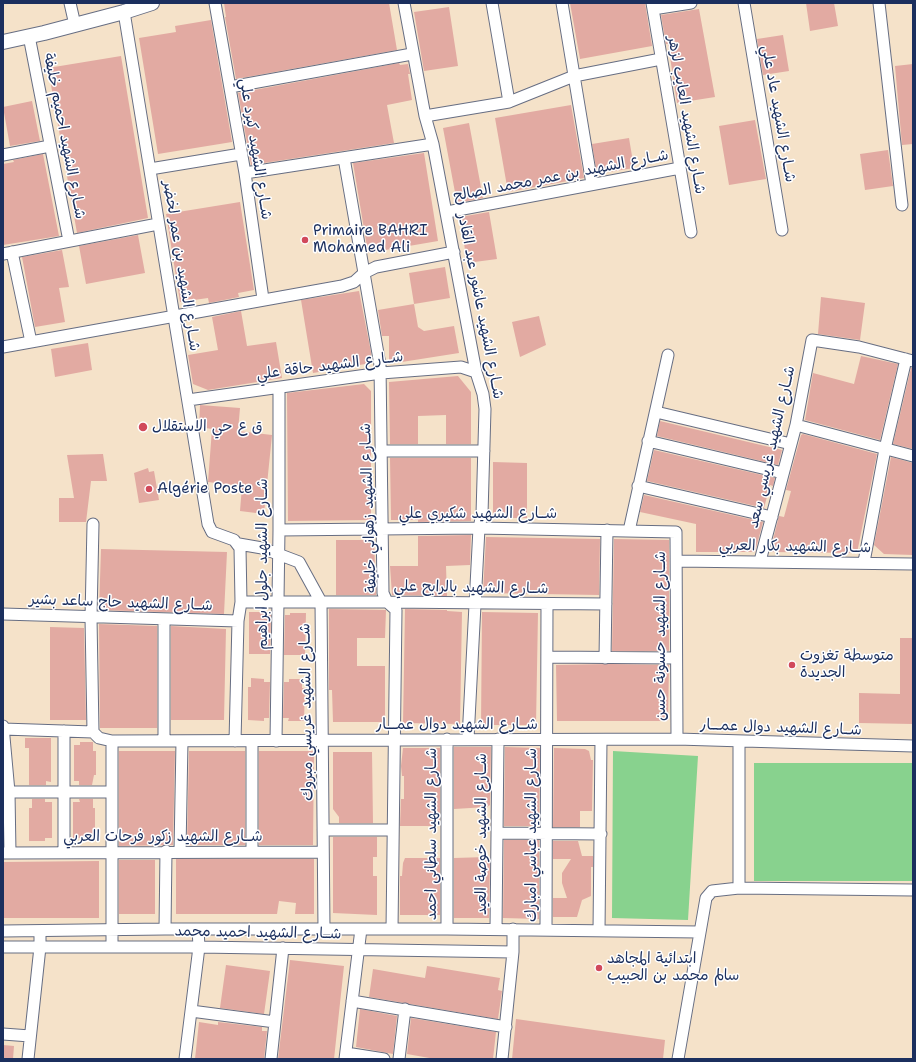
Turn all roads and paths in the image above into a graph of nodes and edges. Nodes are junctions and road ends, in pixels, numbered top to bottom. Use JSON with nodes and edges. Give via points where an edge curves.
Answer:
{"nodes":[{"id":1,"x":70,"y":3,"type":"edge"},
{"id":2,"x":152,"y":3,"type":"edge"},
{"id":3,"x":215,"y":3,"type":"edge"},
{"id":4,"x":404,"y":3,"type":"edge"},
{"id":5,"x":492,"y":3,"type":"edge"},
{"id":6,"x":562,"y":3,"type":"edge"},
{"id":7,"x":691,"y":3,"type":"edge"},
{"id":8,"x":744,"y":3,"type":"edge"},
{"id":9,"x":879,"y":3,"type":"edge"},
{"id":10,"x":653,"y":6,"type":"edge"},
{"id":11,"x":124,"y":12,"type":"junction"},
{"id":12,"x":75,"y":25,"type":"junction"},
{"id":13,"x":29,"y":36,"type":"junction"},
{"id":14,"x":3,"y":42,"type":"edge"},
{"id":15,"x":412,"y":54,"type":"junction"},
{"id":16,"x":661,"y":59,"type":"junction"},
{"id":17,"x":574,"y":76,"type":"junction"},
{"id":18,"x":230,"y":87,"type":"junction"},
{"id":19,"x":509,"y":102,"type":"junction"},
{"id":20,"x":425,"y":116,"type":"junction"},
{"id":21,"x":433,"y":144,"type":"junction"},
{"id":22,"x":50,"y":146,"type":"junction"},
{"id":23,"x":241,"y":154,"type":"junction"},
{"id":24,"x":3,"y":155,"type":"edge"},
{"id":25,"x":344,"y":158,"type":"junction"},
{"id":26,"x":680,"y":168,"type":"junction"},
{"id":27,"x":150,"y":169,"type":"junction"},
{"id":28,"x":245,"y":173,"type":"junction"},
{"id":29,"x":592,"y":184,"type":"junction"},
{"id":30,"x":902,"y":205,"type":"dead end"},
{"id":31,"x":447,"y":212,"type":"junction"},
{"id":32,"x":158,"y":224,"type":"junction"},
{"id":33,"x":782,"y":230,"type":"dead end"},
{"id":34,"x":691,"y":232,"type":"dead end"},
{"id":35,"x":69,"y":241,"type":"junction"},
{"id":36,"x":454,"y":252,"type":"junction"},
{"id":37,"x":8,"y":253,"type":"edge"},
{"id":38,"x":364,"y":273,"type":"junction"},
{"id":39,"x":263,"y":299,"type":"junction"},
{"id":40,"x":175,"y":316,"type":"junction"},
{"id":41,"x":30,"y":342,"type":"junction"},
{"id":42,"x":3,"y":347,"type":"edge"},
{"id":43,"x":668,"y":355,"type":"dead end"},
{"id":44,"x":909,"y":360,"type":"edge"},
{"id":45,"x":476,"y":372,"type":"junction"},
{"id":46,"x":381,"y":374,"type":"junction"},
{"id":47,"x":279,"y":388,"type":"junction"},
{"id":48,"x":188,"y":400,"type":"junction"},
{"id":49,"x":656,"y":412,"type":"junction"},
{"id":50,"x":796,"y":425,"type":"junction"},
{"id":51,"x":648,"y":441,"type":"junction"},
{"id":52,"x":791,"y":444,"type":"junction"},
{"id":53,"x":885,"y":449,"type":"junction"},
{"id":54,"x":382,"y":451,"type":"junction"},
{"id":55,"x":484,"y":451,"type":"junction"},
{"id":56,"x":913,"y":456,"type":"edge"},
{"id":57,"x":783,"y":473,"type":"junction"},
{"id":58,"x":638,"y":486,"type":"junction"},
{"id":59,"x":772,"y":517,"type":"junction"},
{"id":60,"x":93,"y":524,"type":"dead end"},
{"id":61,"x":208,"y":524,"type":"joint"},
{"id":62,"x":479,"y":528,"type":"junction"},
{"id":63,"x":382,"y":529,"type":"junction"},
{"id":64,"x":279,"y":530,"type":"junction"},
{"id":65,"x":607,"y":530,"type":"junction"},
{"id":66,"x":629,"y":531,"type":"junction"},
{"id":67,"x":676,"y":532,"type":"joint"},
{"id":68,"x":239,"y":544,"type":"junction"},
{"id":69,"x":279,"y":555,"type":"junction"},
{"id":70,"x":677,"y":561,"type":"junction"},
{"id":71,"x":760,"y":561,"type":"junction"},
{"id":72,"x":864,"y":562,"type":"junction"},
{"id":73,"x":913,"y":564,"type":"edge"},
{"id":74,"x":241,"y":602,"type":"junction"},
{"id":75,"x":279,"y":602,"type":"junction"},
{"id":76,"x":321,"y":602,"type":"junction"},
{"id":77,"x":387,"y":602,"type":"junction"},
{"id":78,"x":476,"y":603,"type":"junction"},
{"id":79,"x":547,"y":604,"type":"junction"},
{"id":80,"x":606,"y":604,"type":"junction"},
{"id":81,"x":3,"y":614,"type":"edge"},
{"id":82,"x":91,"y":618,"type":"junction"},
{"id":83,"x":164,"y":620,"type":"junction"},
{"id":84,"x":238,"y":621,"type":"junction"},
{"id":85,"x":547,"y":657,"type":"junction"},
{"id":86,"x":605,"y":658,"type":"junction"},
{"id":87,"x":675,"y":658,"type":"junction"},
{"id":88,"x":3,"y":726,"type":"edge"},
{"id":89,"x":3,"y":729,"type":"edge"},
{"id":90,"x":64,"y":731,"type":"junction"},
{"id":91,"x":93,"y":732,"type":"junction"},
{"id":92,"x":447,"y":739,"type":"junction"},
{"id":93,"x":468,"y":739,"type":"junction"},
{"id":94,"x":498,"y":739,"type":"junction"},
{"id":95,"x":547,"y":739,"type":"junction"},
{"id":96,"x":393,"y":740,"type":"junction"},
{"id":97,"x":601,"y":740,"type":"junction"},
{"id":98,"x":676,"y":740,"type":"junction"},
{"id":99,"x":112,"y":741,"type":"junction"},
{"id":100,"x":164,"y":741,"type":"junction"},
{"id":101,"x":182,"y":741,"type":"junction"},
{"id":102,"x":235,"y":741,"type":"junction"},
{"id":103,"x":252,"y":741,"type":"junction"},
{"id":104,"x":276,"y":741,"type":"junction"},
{"id":105,"x":322,"y":741,"type":"junction"},
{"id":106,"x":740,"y":742,"type":"junction"},
{"id":107,"x":913,"y":746,"type":"edge"},
{"id":108,"x":9,"y":792,"type":"junction"},
{"id":109,"x":64,"y":792,"type":"junction"},
{"id":110,"x":111,"y":792,"type":"junction"},
{"id":111,"x":323,"y":830,"type":"junction"},
{"id":112,"x":393,"y":830,"type":"junction"},
{"id":113,"x":497,"y":833,"type":"junction"},
{"id":114,"x":547,"y":833,"type":"junction"},
{"id":115,"x":601,"y":834,"type":"junction"},
{"id":116,"x":166,"y":851,"type":"junction"},
{"id":117,"x":180,"y":851,"type":"junction"},
{"id":118,"x":64,"y":852,"type":"junction"},
{"id":119,"x":111,"y":852,"type":"junction"},
{"id":120,"x":252,"y":852,"type":"junction"},
{"id":121,"x":322,"y":852,"type":"junction"},
{"id":122,"x":6,"y":853,"type":"edge"},
{"id":123,"x":739,"y":888,"type":"junction"},
{"id":124,"x":913,"y":890,"type":"edge"},
{"id":125,"x":112,"y":929,"type":"junction"},
{"id":126,"x":165,"y":929,"type":"junction"},
{"id":127,"x":198,"y":929,"type":"junction"},
{"id":128,"x":324,"y":929,"type":"junction"},
{"id":129,"x":361,"y":929,"type":"junction"},
{"id":130,"x":392,"y":929,"type":"junction"},
{"id":131,"x":447,"y":929,"type":"junction"},
{"id":132,"x":496,"y":929,"type":"junction"},
{"id":133,"x":513,"y":929,"type":"junction"},
{"id":134,"x":546,"y":930,"type":"junction"},
{"id":135,"x":3,"y":931,"type":"edge"},
{"id":136,"x":40,"y":931,"type":"junction"},
{"id":137,"x":599,"y":931,"type":"junction"},
{"id":138,"x":700,"y":932,"type":"junction"},
{"id":139,"x":199,"y":946,"type":"junction"},
{"id":140,"x":3,"y":947,"type":"edge"},
{"id":141,"x":40,"y":947,"type":"junction"},
{"id":142,"x":112,"y":947,"type":"junction"},
{"id":143,"x":283,"y":948,"type":"junction"},
{"id":144,"x":359,"y":949,"type":"junction"},
{"id":145,"x":513,"y":952,"type":"junction"},
{"id":146,"x":352,"y":1001,"type":"junction"},
{"id":147,"x":405,"y":1009,"type":"junction"},
{"id":148,"x":191,"y":1011,"type":"junction"},
{"id":149,"x":275,"y":1022,"type":"junction"},
{"id":150,"x":506,"y":1027,"type":"junction"},
{"id":151,"x":3,"y":1034,"type":"edge"},
{"id":152,"x":30,"y":1036,"type":"junction"},
{"id":153,"x":345,"y":1056,"type":"edge"},
{"id":154,"x":28,"y":1059,"type":"edge"},
{"id":155,"x":185,"y":1059,"type":"edge"},
{"id":156,"x":271,"y":1059,"type":"edge"},
{"id":157,"x":384,"y":1059,"type":"edge"},
{"id":158,"x":399,"y":1059,"type":"edge"},
{"id":159,"x":502,"y":1059,"type":"edge"},
{"id":160,"x":678,"y":1059,"type":"edge"}],
"edges":[{"from":1,"to":12,"type":"street"},
{"from":2,"to":11,"type":"street"},
{"from":3,"to":18,"type":"street","name":"شــارع الشهيد كيرد علي"},
{"from":4,"to":15,"type":"street","name":"شــارع الشهيد عاشور عبد القادر"},
{"from":5,"to":19,"type":"street"},
{"from":6,"to":17,"type":"street"},
{"from":7,"to":10,"type":"street"},
{"from":8,"to":33,"type":"street","name":"شــارع الشهيد عاد علي"},
{"from":9,"to":30,"type":"street"},
{"from":10,"to":16,"type":"street","name":"شــارع الشهيد العايب لزهر"},
{"from":11,"to":12,"type":"street"},
{"from":11,"to":27,"type":"street","name":"شــارع الشهيد بن عمر لخضر"},
{"from":12,"to":13,"type":"street"},
{"from":13,"to":14,"type":"street"},
{"from":13,"to":22,"type":"street","name":"شــارع الشهيد احميم خليفة"},
{"from":15,"to":18,"type":"street"},
{"from":15,"to":20,"type":"street","name":"شــارع الشهيد عاشور عبد القادر"},
{"from":16,"to":17,"type":"street"},
{"from":16,"to":26,"type":"street","name":"شــارع الشهيد العايب لزهر"},
{"from":17,"to":19,"type":"street"},
{"from":17,"to":29,"type":"street"},
{"from":18,"to":23,"type":"street","name":"شــارع الشهيد كيرد علي"},
{"from":19,"to":20,"type":"street"},
{"from":20,"to":21,"type":"street","name":"شــارع الشهيد عاشور عبد القادر"},
{"from":21,"to":25,"type":"street"},
{"from":21,"to":31,"type":"street","name":"شــارع الشهيد عاشور عبد القادر"},
{"from":22,"to":24,"type":"street"},
{"from":22,"to":35,"type":"street","name":"شــارع الشهيد احميم خليفة"},
{"from":23,"to":27,"type":"street"},
{"from":23,"to":28,"type":"street","name":"شــارع الشهيد كيرد علي"},
{"from":25,"to":28,"type":"street"},
{"from":25,"to":38,"type":"street","name":"شــارع الشهيد زهواني خليفة"},
{"from":26,"to":29,"type":"street","name":"شــارع الشهيد بن عمر محمد الصالح"},
{"from":26,"to":34,"type":"street","name":"شــارع الشهيد العايب لزهر"},
{"from":27,"to":32,"type":"street","name":"شــارع الشهيد بن عمر لخضر"},
{"from":28,"to":39,"type":"street","name":"شــارع الشهيد كيرد علي"},
{"from":29,"to":31,"type":"street","name":"شــارع الشهيد بن عمر محمد الصالح"},
{"from":31,"to":36,"type":"street","name":"شــارع الشهيد عاشور عبد القادر"},
{"from":32,"to":35,"type":"street"},
{"from":32,"to":40,"type":"street","name":"شــارع الشهيد بن عمر لخضر"},
{"from":35,"to":37,"type":"street"},
{"from":36,"to":38,"type":"street","via":[[376,267]]},
{"from":36,"to":45,"type":"street","name":"شــارع الشهيد عاشور عبد القادر"},
{"from":37,"to":41,"type":"street"},
{"from":38,"to":39,"type":"street","via":[[354,282],[342,286]]},
{"from":38,"to":46,"type":"street","name":"شــارع الشهيد زهواني خليفة"},
{"from":39,"to":40,"type":"street"},
{"from":40,"to":41,"type":"street"},
{"from":40,"to":48,"type":"street","name":"شــارع الشهيد بن عمر لخضر"},
{"from":41,"to":42,"type":"street"},
{"from":43,"to":49,"type":"street"},
{"from":44,"to":50,"type":"street","name":"شــارع الشهيد غريسي سعد","via":[[859,347],[812,340]]},
{"from":44,"to":53,"type":"street"},
{"from":45,"to":46,"type":"street","name":"شــارع الشهيد حاقة علي","via":[[461,367]]},
{"from":45,"to":55,"type":"street","name":"شــارع الشهيد عاشور عبد القادر","via":[[485,409]]},
{"from":46,"to":47,"type":"street","name":"شــارع الشهيد حاقة علي"},
{"from":46,"to":54,"type":"street","name":"شــارع الشهيد زهواني خليفة"},
{"from":47,"to":48,"type":"street","name":"شــارع الشهيد حاقة علي"},
{"from":47,"to":64,"type":"street","name":"شــارع الشهيد جلول ابراهيم"},
{"from":48,"to":61,"type":"street","name":"شــارع الشهيد بن عمر لخضر"},
{"from":49,"to":51,"type":"street"},
{"from":49,"to":52,"type":"street"},
{"from":50,"to":52,"type":"street","name":"شــارع الشهيد غريسي سعد"},
{"from":50,"to":53,"type":"street"},
{"from":51,"to":57,"type":"street"},
{"from":51,"to":58,"type":"street"},
{"from":52,"to":57,"type":"street","name":"شــارع الشهيد غريسي سعد"},
{"from":53,"to":56,"type":"street"},
{"from":53,"to":72,"type":"street"},
{"from":54,"to":55,"type":"street"},
{"from":54,"to":63,"type":"street","name":"شــارع الشهيد زهواني خليفة"},
{"from":55,"to":62,"type":"street","name":"شــارع الشهيد عاشور عبد القادر","via":[[482,514]]},
{"from":57,"to":59,"type":"street","name":"شــارع الشهيد غريسي سعد"},
{"from":58,"to":59,"type":"street"},
{"from":58,"to":66,"type":"street"},
{"from":59,"to":71,"type":"street","name":"شــارع الشهيد غريسي سعد"},
{"from":60,"to":82,"type":"street"},
{"from":61,"to":68,"type":"street","name":"شــارع الشهيد غريسي مبروك","via":[[212,532]]},
{"from":62,"to":63,"type":"street","name":"شــارع الشهيد شكيري علي"},
{"from":62,"to":65,"type":"street","name":"شــارع الشهيد شكيري علي"},
{"from":62,"to":78,"type":"street","name":"شــارع الشهيد عاشور عبد القادر"},
{"from":63,"to":64,"type":"street","name":"شــارع الشهيد شكيري علي"},
{"from":63,"to":77,"type":"street","name":"شــارع الشهيد زهواني خليفة","via":[[383,593]]},
{"from":64,"to":69,"type":"street","name":"شــارع الشهيد جلول ابراهيم"},
{"from":65,"to":66,"type":"street","name":"شــارع الشهيد شكيري علي"},
{"from":65,"to":80,"type":"street"},
{"from":66,"to":67,"type":"street","name":"شــارع الشهيد شكيري علي"},
{"from":67,"to":70,"type":"street","name":"شــارع الشهيد حسونة حسن"},
{"from":68,"to":69,"type":"street","name":"شــارع الشهيد غريسي مبروك","via":[[262,548]]},
{"from":68,"to":74,"type":"street"},
{"from":69,"to":75,"type":"street","name":"شــارع الشهيد جلول ابراهيم"},
{"from":69,"to":76,"type":"street","name":"شــارع الشهيد غريسي مبروك","via":[[299,562]]},
{"from":70,"to":71,"type":"street","name":"شــارع الشهيد بكار العربي"},
{"from":70,"to":87,"type":"street","name":"شــارع الشهيد حسونة حسن"},
{"from":71,"to":72,"type":"street","name":"شــارع الشهيد بكار العربي"},
{"from":72,"to":73,"type":"street","name":"شــارع الشهيد بكار العربي"},
{"from":74,"to":75,"type":"street","name":"شــارع الشهيد بالرابح علي"},
{"from":74,"to":84,"type":"street"},
{"from":75,"to":76,"type":"street","name":"شــارع الشهيد بالرابح علي"},
{"from":75,"to":104,"type":"street","name":"شــارع الشهيد جلول ابراهيم"},
{"from":76,"to":77,"type":"street","name":"شــارع الشهيد بالرابح علي"},
{"from":76,"to":105,"type":"street","name":"شــارع الشهيد غريسي مبروك"},
{"from":77,"to":78,"type":"street","name":"شــارع الشهيد بالرابح علي"},
{"from":77,"to":96,"type":"street","name":"شــارع الشهيد زهواني خليفة","via":[[396,610]]},
{"from":78,"to":79,"type":"street","name":"شــارع الشهيد بالرابح علي"},
{"from":78,"to":93,"type":"street","name":"شــارع الشهيد عاشور عبد القادر"},
{"from":79,"to":80,"type":"street","name":"شــارع الشهيد بالرابح علي"},
{"from":79,"to":85,"type":"street","name":"شــارع الشهيد عباسي امبارك"},
{"from":80,"to":86,"type":"street"},
{"from":81,"to":82,"type":"street","name":"شــارع الشهيد حاج ساعد بشير"},
{"from":82,"to":83,"type":"street","name":"شــارع الشهيد حاج ساعد بشير"},
{"from":82,"to":91,"type":"street"},
{"from":83,"to":84,"type":"street","name":"شــارع الشهيد حاج ساعد بشير"},
{"from":83,"to":100,"type":"street"},
{"from":84,"to":102,"type":"street"},
{"from":85,"to":86,"type":"street"},
{"from":85,"to":95,"type":"street","name":"شــارع الشهيد عباسي امبارك"},
{"from":86,"to":87,"type":"street"},
{"from":87,"to":98,"type":"street","name":"شــارع الشهيد حسونة حسن"},
{"from":88,"to":89,"type":"street"},
{"from":89,"to":90,"type":"street","name":"شــارع الشهيد دوال عمـــار"},
{"from":89,"to":108,"type":"street"},
{"from":90,"to":91,"type":"street","name":"شــارع الشهيد دوال عمـــار"},
{"from":90,"to":109,"type":"street"},
{"from":91,"to":99,"type":"street","name":"شــارع الشهيد دوال عمـــار","via":[[99,738]]},
{"from":92,"to":93,"type":"street","name":"شــارع الشهيد دوال عمـــار"},
{"from":92,"to":96,"type":"street","name":"شــارع الشهيد دوال عمـــار"},
{"from":92,"to":131,"type":"street","name":"شــارع الشهيد سلطاني احمد"},
{"from":93,"to":94,"type":"street","name":"شــارع الشهيد دوال عمـــار"},
{"from":94,"to":95,"type":"street","name":"شــارع الشهيد دوال عمـــار"},
{"from":94,"to":113,"type":"street","name":"شــارع الشهيد خوصة العيد"},
{"from":95,"to":97,"type":"street","name":"شــارع الشهيد دوال عمـــار"},
{"from":95,"to":114,"type":"street","name":"شــارع الشهيد عباسي امبارك"},
{"from":96,"to":105,"type":"street","name":"شــارع الشهيد دوال عمـــار"},
{"from":96,"to":112,"type":"street","name":"شــارع الشهيد زهواني خليفة"},
{"from":97,"to":98,"type":"street","name":"شــارع الشهيد دوال عمـــار"},
{"from":97,"to":115,"type":"street"},
{"from":98,"to":106,"type":"street","name":"شــارع الشهيد دوال عمـــار"},
{"from":99,"to":100,"type":"street","name":"شــارع الشهيد دوال عمـــار"},
{"from":99,"to":110,"type":"street"},
{"from":100,"to":101,"type":"street","name":"شــارع الشهيد دوال عمـــار"},
{"from":101,"to":102,"type":"street","name":"شــارع الشهيد دوال عمـــار"},
{"from":101,"to":117,"type":"street"},
{"from":102,"to":103,"type":"street","name":"شــارع الشهيد دوال عمـــار"},
{"from":103,"to":104,"type":"street","name":"شــارع الشهيد دوال عمـــار"},
{"from":103,"to":120,"type":"street"},
{"from":104,"to":105,"type":"street","name":"شــارع الشهيد دوال عمـــار"},
{"from":105,"to":111,"type":"street","name":"شــارع الشهيد غريسي مبروك"},
{"from":106,"to":107,"type":"street","name":"شــارع الشهيد دوال عمـــار"},
{"from":106,"to":123,"type":"street"},
{"from":108,"to":109,"type":"street"},
{"from":108,"to":122,"type":"street"},
{"from":109,"to":110,"type":"street"},
{"from":109,"to":118,"type":"street"},
{"from":110,"to":119,"type":"street"},
{"from":111,"to":112,"type":"street"},
{"from":111,"to":121,"type":"street","name":"شــارع الشهيد غريسي مبروك"},
{"from":112,"to":130,"type":"street","name":"شــارع الشهيد زهواني خليفة"},
{"from":113,"to":114,"type":"street"},
{"from":113,"to":132,"type":"street","name":"شــارع الشهيد خوصة العيد"},
{"from":114,"to":115,"type":"street"},
{"from":114,"to":134,"type":"street","name":"شــارع الشهيد عباسي امبارك"},
{"from":115,"to":137,"type":"street"},
{"from":116,"to":117,"type":"street","name":"شــارع الشهيد زكور فرحات العربي"},
{"from":116,"to":119,"type":"street","name":"شــارع الشهيد زكور فرحات العربي"},
{"from":116,"to":126,"type":"street"},
{"from":117,"to":120,"type":"street","name":"شــارع الشهيد زكور فرحات العربي"},
{"from":118,"to":119,"type":"street","name":"شــارع الشهيد زكور فرحات العربي"},
{"from":118,"to":122,"type":"street","name":"شــارع الشهيد زكور فرحات العربي"},
{"from":119,"to":125,"type":"street"},
{"from":120,"to":121,"type":"street","name":"شــارع الشهيد زكور فرحات العربي"},
{"from":121,"to":128,"type":"street","name":"شــارع الشهيد غريسي مبروك"},
{"from":123,"to":124,"type":"street"},
{"from":123,"to":138,"type":"street","via":[[712,891],[708,895]]},
{"from":125,"to":126,"type":"street","name":"شــارع الشهيد احميد محمد"},
{"from":125,"to":136,"type":"street","name":"شــارع الشهيد احميد محمد"},
{"from":125,"to":142,"type":"street"},
{"from":126,"to":127,"type":"street","name":"شــارع الشهيد احميد محمد"},
{"from":127,"to":128,"type":"street","name":"شــارع الشهيد احميد محمد"},
{"from":127,"to":139,"type":"street"},
{"from":128,"to":129,"type":"street","name":"شــارع الشهيد احميد محمد"},
{"from":129,"to":130,"type":"street","name":"شــارع الشهيد احميد محمد"},
{"from":129,"to":144,"type":"street"},
{"from":130,"to":131,"type":"street","name":"شــارع الشهيد احميد محمد"},
{"from":131,"to":132,"type":"street","name":"شــارع الشهيد احميد محمد"},
{"from":132,"to":133,"type":"street","name":"شــارع الشهيد احميد محمد"},
{"from":133,"to":134,"type":"street","name":"شــارع الشهيد احميد محمد"},
{"from":133,"to":145,"type":"street"},
{"from":134,"to":137,"type":"street","name":"شــارع الشهيد احميد محمد"},
{"from":135,"to":136,"type":"street","name":"شــارع الشهيد احميد محمد"},
{"from":136,"to":141,"type":"street"},
{"from":137,"to":138,"type":"street","name":"شــارع الشهيد احميد محمد"},
{"from":138,"to":160,"type":"street"},
{"from":139,"to":142,"type":"street","name":"شــارع الشهيد احميد محمد"},
{"from":139,"to":143,"type":"street","name":"شــارع الشهيد احميد محمد"},
{"from":139,"to":148,"type":"street"},
{"from":140,"to":141,"type":"street","name":"شــارع الشهيد احميد محمد"},
{"from":141,"to":142,"type":"street","name":"شــارع الشهيد احميد محمد"},
{"from":141,"to":152,"type":"street"},
{"from":143,"to":144,"type":"street","name":"شــارع الشهيد احميد محمد"},
{"from":143,"to":149,"type":"street"},
{"from":144,"to":145,"type":"street","name":"شــارع الشهيد احميد محمد"},
{"from":144,"to":146,"type":"street"},
{"from":145,"to":150,"type":"street"},
{"from":146,"to":147,"type":"street"},
{"from":146,"to":153,"type":"street"},
{"from":147,"to":150,"type":"street"},
{"from":147,"to":158,"type":"street"},
{"from":148,"to":149,"type":"street"},
{"from":148,"to":155,"type":"street"},
{"from":149,"to":156,"type":"street"},
{"from":150,"to":159,"type":"street"},
{"from":151,"to":152,"type":"street"},
{"from":152,"to":154,"type":"street"},
{"from":153,"to":157,"type":"street"}]}
